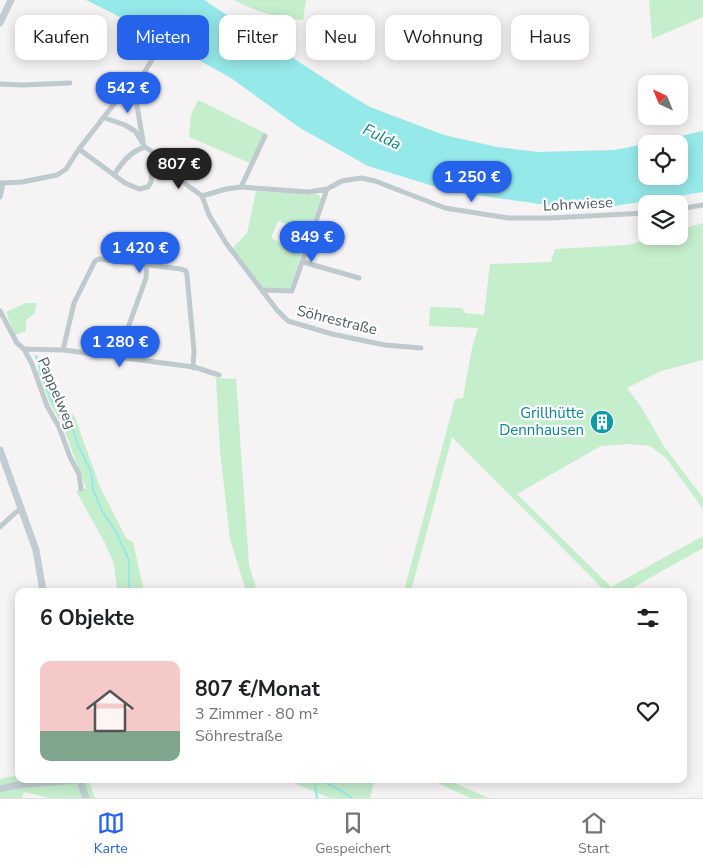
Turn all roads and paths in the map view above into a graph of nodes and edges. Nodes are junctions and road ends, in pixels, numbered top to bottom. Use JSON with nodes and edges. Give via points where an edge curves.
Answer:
{"nodes":[{"id":1,"x":11,"y":0,"type":"edge"},
{"id":2,"x":0,"y":23,"type":"edge"},
{"id":3,"x":152,"y":60,"type":"edge"},
{"id":4,"x":70,"y":83,"type":"dead end"},
{"id":5,"x":0,"y":84,"type":"edge"},
{"id":6,"x":136,"y":85,"type":"junction"},
{"id":7,"x":104,"y":118,"type":"junction"},
{"id":8,"x":265,"y":136,"type":"dead end"},
{"id":9,"x":144,"y":144,"type":"junction"},
{"id":10,"x":78,"y":149,"type":"junction"},
{"id":11,"x":152,"y":153,"type":"junction"},
{"id":12,"x":114,"y":175,"type":"junction"},
{"id":13,"x":2,"y":184,"type":"edge"},
{"id":14,"x":241,"y":187,"type":"junction"},
{"id":15,"x":327,"y":189,"type":"junction"},
{"id":16,"x":202,"y":196,"type":"junction"},
{"id":17,"x":0,"y":197,"type":"edge"},
{"id":18,"x":703,"y":205,"type":"edge"},
{"id":19,"x":688,"y":208,"type":"edge"},
{"id":20,"x":638,"y":213,"type":"edge"},
{"id":21,"x":303,"y":262,"type":"junction"},
{"id":22,"x":147,"y":265,"type":"junction"},
{"id":23,"x":359,"y":278,"type":"dead end"},
{"id":24,"x":262,"y":290,"type":"junction"},
{"id":25,"x":0,"y":310,"type":"edge"},
{"id":26,"x":421,"y":348,"type":"dead end"},
{"id":27,"x":24,"y":349,"type":"junction"},
{"id":28,"x":63,"y":350,"type":"junction"},
{"id":29,"x":117,"y":358,"type":"junction"},
{"id":30,"x":193,"y":368,"type":"junction"},
{"id":31,"x":219,"y":375,"type":"dead end"},
{"id":32,"x":0,"y":450,"type":"edge"},
{"id":33,"x":81,"y":489,"type":"dead end"},
{"id":34,"x":21,"y":509,"type":"junction"},
{"id":35,"x":0,"y":527,"type":"edge"},
{"id":36,"x":42,"y":588,"type":"edge"},
{"id":37,"x":54,"y":783,"type":"edge"},
{"id":38,"x":80,"y":783,"type":"edge"},
{"id":39,"x":0,"y":789,"type":"edge"},
{"id":40,"x":86,"y":798,"type":"edge"}],
"edges":[{"from":1,"to":2,"type":"street"},
{"from":3,"to":6,"type":"street"},
{"from":4,"to":5,"type":"street"},
{"from":6,"to":7,"type":"street","via":[[114,104]]},
{"from":6,"to":9,"type":"street"},
{"from":7,"to":9,"type":"street","name":"Söhrestraße","via":[[135,131]]},
{"from":7,"to":10,"type":"street"},
{"from":8,"to":14,"type":"street"},
{"from":9,"to":11,"type":"street","name":"Söhrestraße"},
{"from":9,"to":12,"type":"street","via":[[123,161]]},
{"from":10,"to":12,"type":"street"},
{"from":10,"to":13,"type":"street","via":[[66,169],[57,175]]},
{"from":11,"to":12,"type":"street","via":[[148,187],[132,187]]},
{"from":11,"to":16,"type":"street","name":"Söhrestraße","via":[[162,158]]},
{"from":13,"to":17,"type":"street"},
{"from":14,"to":15,"type":"street","name":"Lohrwiese","via":[[308,192]]},
{"from":14,"to":16,"type":"street","name":"Lohrwiese"},
{"from":15,"to":20,"type":"street","name":"Lohrwiese","via":[[342,181],[361,178],[445,208],[508,218]]},
{"from":15,"to":21,"type":"street"},
{"from":16,"to":24,"type":"street","name":"Söhrestraße","via":[[217,229]]},
{"from":18,"to":19,"type":"street"},
{"from":21,"to":23,"type":"street"},
{"from":21,"to":24,"type":"street","via":[[292,290]]},
{"from":22,"to":28,"type":"street","via":[[99,259],[94,262],[74,303]]},
{"from":22,"to":29,"type":"street","via":[[146,278]]},
{"from":22,"to":30,"type":"street","via":[[186,271],[193,332]]},
{"from":24,"to":26,"type":"street","name":"Söhrestraße","via":[[288,321],[376,343]]},
{"from":25,"to":27,"type":"street","name":"Pappelweg"},
{"from":27,"to":28,"type":"street"},
{"from":27,"to":33,"type":"street","name":"Pappelweg","via":[[59,427]]},
{"from":28,"to":29,"type":"street"},
{"from":29,"to":30,"type":"street"},
{"from":30,"to":31,"type":"street"},
{"from":32,"to":34,"type":"street"},
{"from":34,"to":35,"type":"street"},
{"from":34,"to":36,"type":"street","via":[[36,550]]},
{"from":37,"to":39,"type":"street"},
{"from":38,"to":40,"type":"street"}]}
